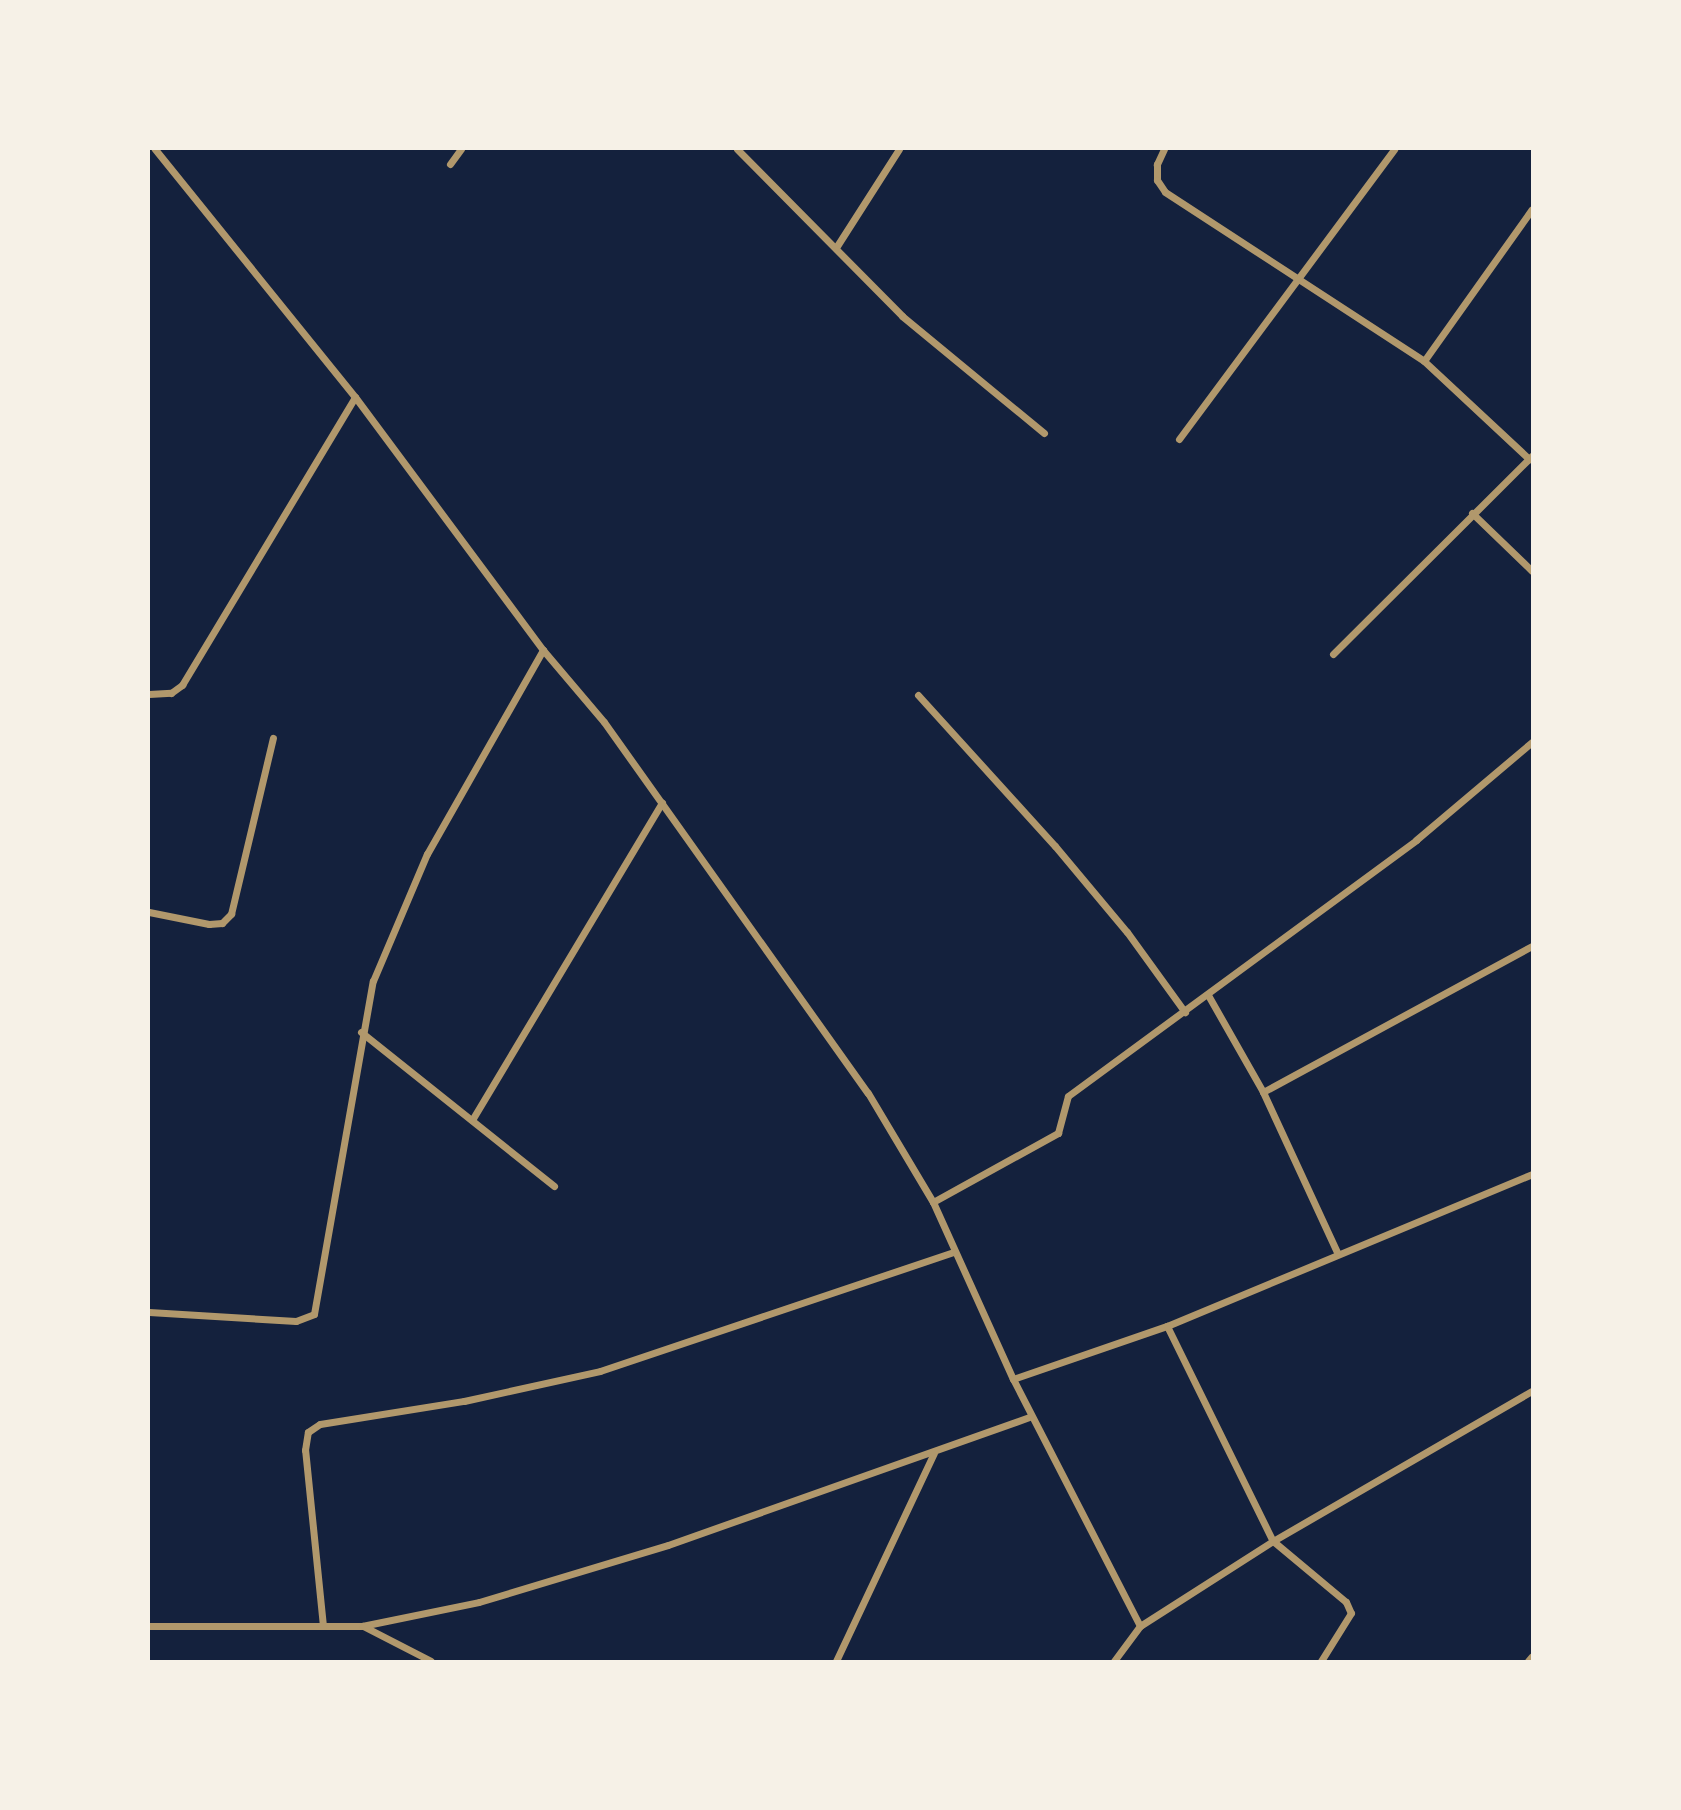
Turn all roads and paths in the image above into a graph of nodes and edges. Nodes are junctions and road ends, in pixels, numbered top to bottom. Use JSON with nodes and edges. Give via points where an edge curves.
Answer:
{"nodes":[{"id":1,"x":461,"y":149,"type":"edge"},
{"id":2,"x":737,"y":149,"type":"edge"},
{"id":3,"x":899,"y":149,"type":"edge"},
{"id":4,"x":1164,"y":149,"type":"edge"},
{"id":5,"x":1394,"y":149,"type":"edge"},
{"id":6,"x":151,"y":150,"type":"edge"},
{"id":7,"x":450,"y":164,"type":"dead end"},
{"id":8,"x":1532,"y":209,"type":"edge"},
{"id":9,"x":837,"y":246,"type":"junction"},
{"id":10,"x":1297,"y":281,"type":"junction"},
{"id":11,"x":1423,"y":361,"type":"junction"},
{"id":12,"x":355,"y":397,"type":"junction"},
{"id":13,"x":1044,"y":433,"type":"dead end"},
{"id":14,"x":1179,"y":439,"type":"dead end"},
{"id":15,"x":1531,"y":457,"type":"edge"},
{"id":16,"x":1472,"y":513,"type":"junction"},
{"id":17,"x":1532,"y":571,"type":"edge"},
{"id":18,"x":542,"y":650,"type":"junction"},
{"id":19,"x":1333,"y":654,"type":"dead end"},
{"id":20,"x":149,"y":694,"type":"edge"},
{"id":21,"x":918,"y":695,"type":"dead end"},
{"id":22,"x":273,"y":738,"type":"dead end"},
{"id":23,"x":1532,"y":742,"type":"edge"},
{"id":24,"x":662,"y":803,"type":"junction"},
{"id":25,"x":149,"y":912,"type":"edge"},
{"id":26,"x":1532,"y":946,"type":"edge"},
{"id":27,"x":1208,"y":995,"type":"junction"},
{"id":28,"x":1185,"y":1012,"type":"junction"},
{"id":29,"x":361,"y":1032,"type":"junction"},
{"id":30,"x":1262,"y":1092,"type":"junction"},
{"id":31,"x":472,"y":1120,"type":"junction"},
{"id":32,"x":1532,"y":1174,"type":"edge"},
{"id":33,"x":554,"y":1186,"type":"dead end"},
{"id":34,"x":933,"y":1202,"type":"junction"},
{"id":35,"x":954,"y":1252,"type":"junction"},
{"id":36,"x":1337,"y":1252,"type":"junction"},
{"id":37,"x":149,"y":1312,"type":"edge"},
{"id":38,"x":1167,"y":1326,"type":"junction"},
{"id":39,"x":1013,"y":1379,"type":"junction"},
{"id":40,"x":1532,"y":1391,"type":"edge"},
{"id":41,"x":1030,"y":1417,"type":"junction"},
{"id":42,"x":934,"y":1453,"type":"junction"},
{"id":43,"x":1273,"y":1541,"type":"junction"},
{"id":44,"x":149,"y":1626,"type":"edge"},
{"id":45,"x":323,"y":1626,"type":"junction"},
{"id":46,"x":362,"y":1626,"type":"junction"},
{"id":47,"x":1140,"y":1626,"type":"junction"},
{"id":48,"x":1532,"y":1656,"type":"edge"},
{"id":49,"x":431,"y":1661,"type":"edge"},
{"id":50,"x":836,"y":1661,"type":"edge"},
{"id":51,"x":1114,"y":1661,"type":"edge"},
{"id":52,"x":1321,"y":1661,"type":"edge"},
{"id":53,"x":1528,"y":1661,"type":"edge"}],
"edges":[{"from":1,"to":7,"type":"street"},
{"from":2,"to":9,"type":"street"},
{"from":3,"to":9,"type":"street"},
{"from":4,"to":10,"type":"street","via":[[1157,164],[1157,180],[1165,192]]},
{"from":5,"to":10,"type":"street"},
{"from":6,"to":12,"type":"street"},
{"from":8,"to":11,"type":"street"},
{"from":9,"to":13,"type":"street","via":[[902,316]]},
{"from":10,"to":11,"type":"street"},
{"from":10,"to":14,"type":"street"},
{"from":11,"to":15,"type":"street"},
{"from":12,"to":18,"type":"street"},
{"from":12,"to":20,"type":"street","via":[[182,684],[170,693]]},
{"from":15,"to":16,"type":"street"},
{"from":16,"to":17,"type":"street"},
{"from":16,"to":19,"type":"street"},
{"from":18,"to":24,"type":"street","via":[[604,722]]},
{"from":18,"to":29,"type":"street","via":[[427,854],[388,937]]},
{"from":21,"to":28,"type":"street","via":[[987,767],[1109,910]]},
{"from":22,"to":25,"type":"street","via":[[231,914],[222,923],[209,925]]},
{"from":23,"to":27,"type":"street","via":[[1416,840]]},
{"from":24,"to":31,"type":"street"},
{"from":24,"to":34,"type":"street","via":[[860,1081]]},
{"from":26,"to":30,"type":"street"},
{"from":27,"to":28,"type":"street"},
{"from":27,"to":30,"type":"street"},
{"from":28,"to":34,"type":"street","via":[[1068,1096],[1058,1133]]},
{"from":29,"to":31,"type":"street"},
{"from":29,"to":37,"type":"street","via":[[314,1314],[296,1321]]},
{"from":30,"to":36,"type":"street"},
{"from":31,"to":33,"type":"street"},
{"from":32,"to":36,"type":"street"},
{"from":34,"to":35,"type":"street"},
{"from":35,"to":39,"type":"street"},
{"from":35,"to":45,"type":"street","via":[[600,1371],[491,1396],[320,1424],[308,1432],[305,1450]]},
{"from":36,"to":38,"type":"street"},
{"from":38,"to":39,"type":"street"},
{"from":38,"to":43,"type":"street"},
{"from":39,"to":41,"type":"street"},
{"from":40,"to":43,"type":"street"},
{"from":41,"to":42,"type":"street"},
{"from":41,"to":47,"type":"street"},
{"from":42,"to":46,"type":"street","via":[[668,1545],[479,1602]]},
{"from":42,"to":50,"type":"street"},
{"from":43,"to":47,"type":"street"},
{"from":43,"to":52,"type":"street","via":[[1346,1602],[1351,1613]]},
{"from":44,"to":45,"type":"street"},
{"from":45,"to":46,"type":"street"},
{"from":46,"to":49,"type":"street"},
{"from":47,"to":51,"type":"street"},
{"from":48,"to":53,"type":"street"}]}
